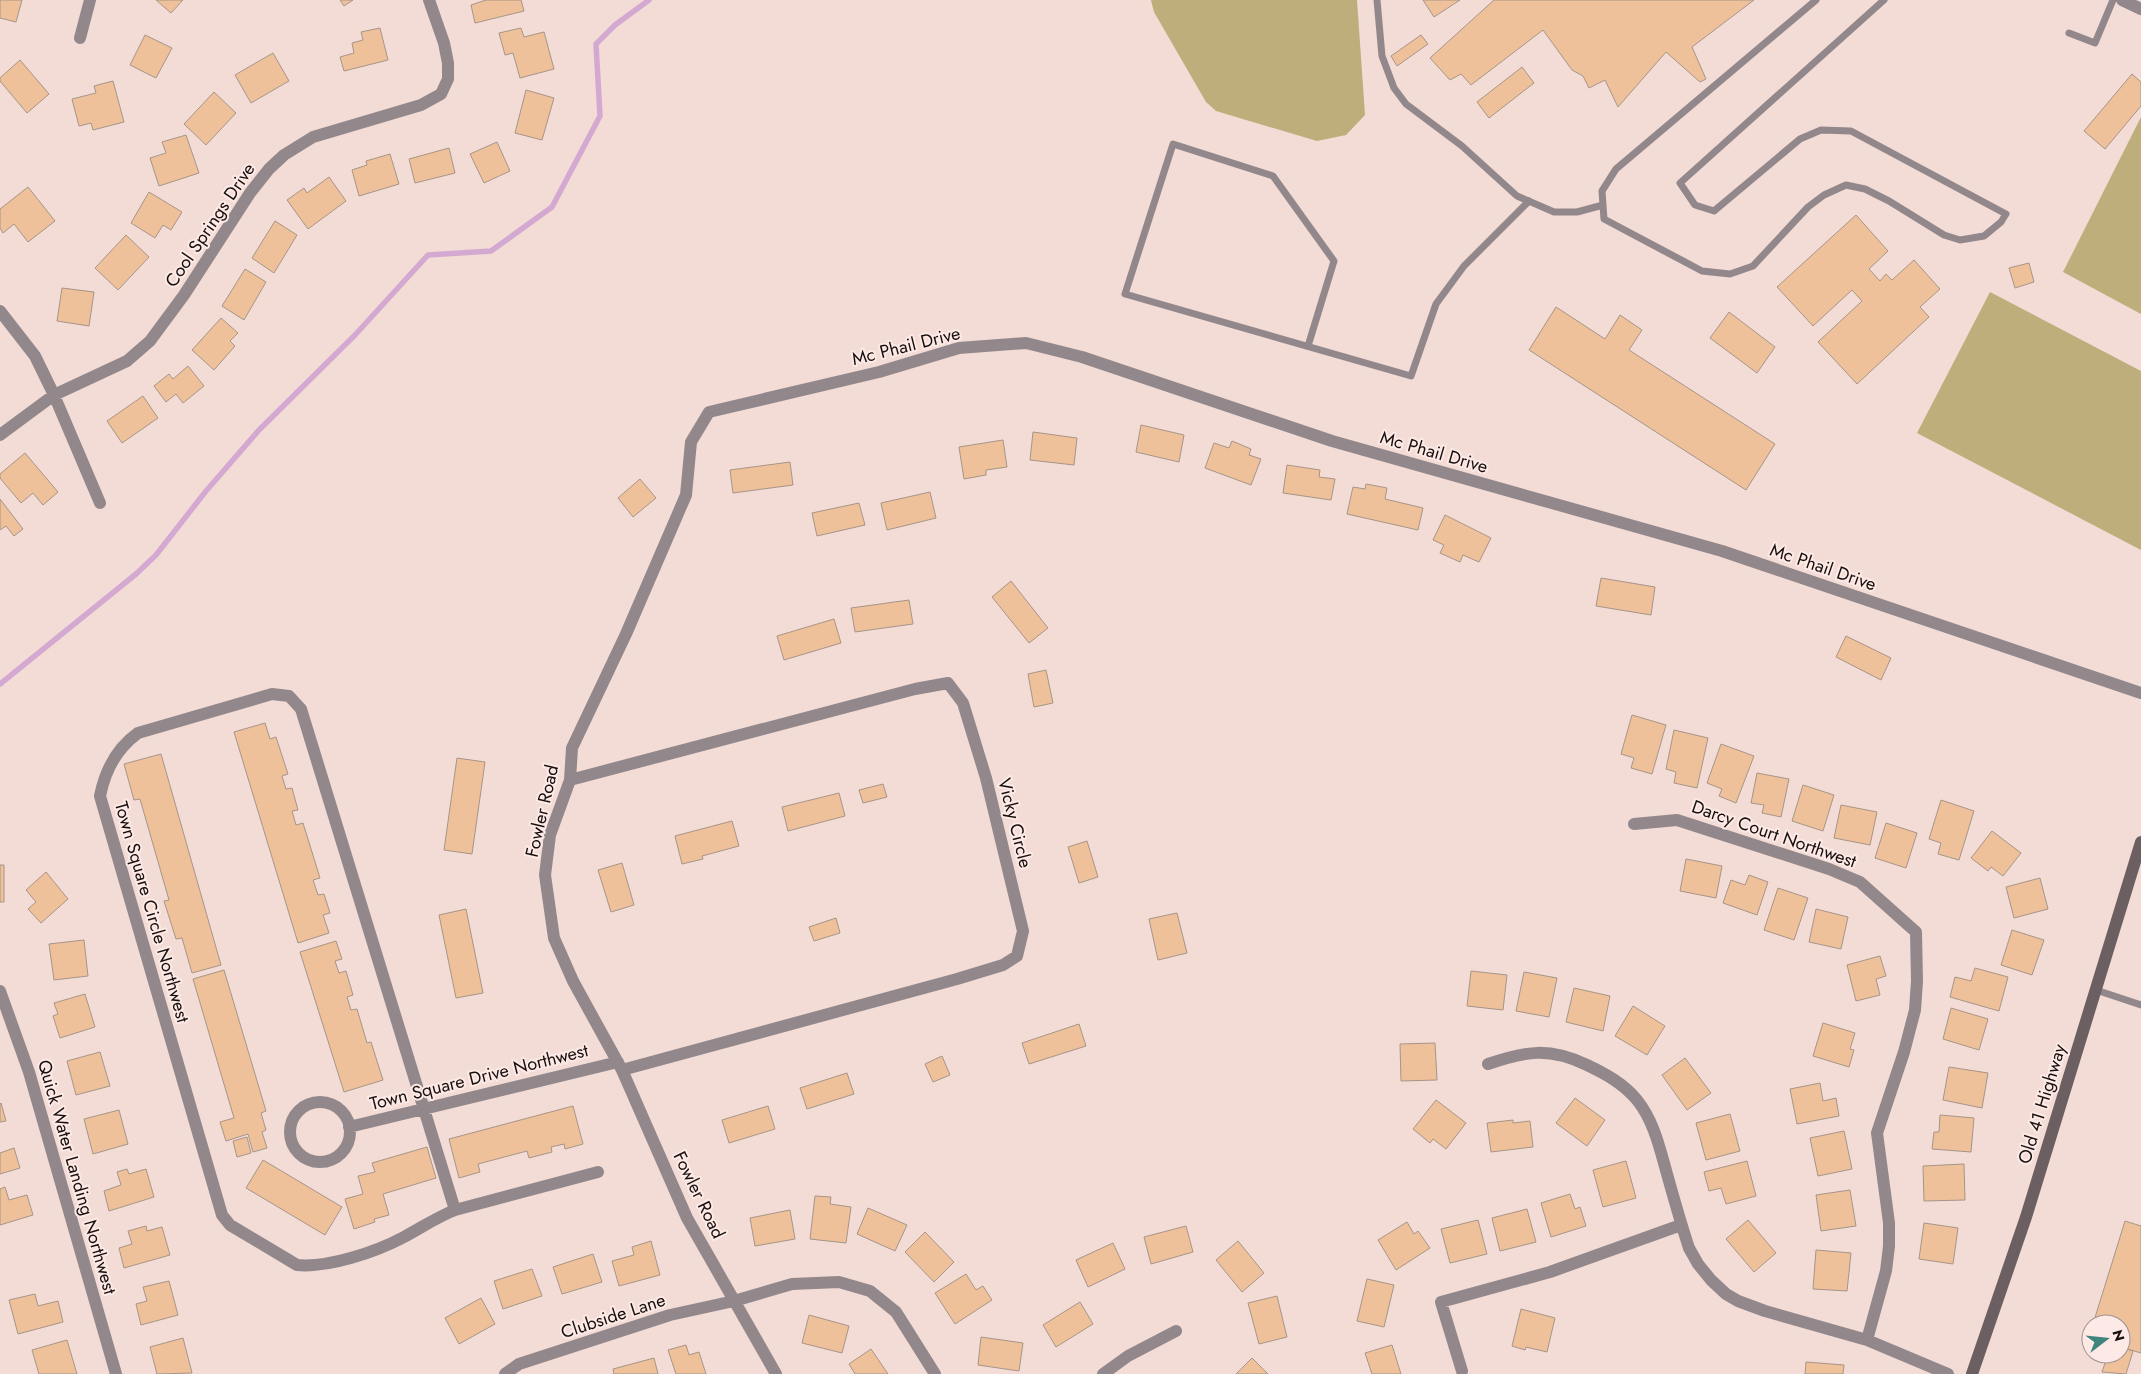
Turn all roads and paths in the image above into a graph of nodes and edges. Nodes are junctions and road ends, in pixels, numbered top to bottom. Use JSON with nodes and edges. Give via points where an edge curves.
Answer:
{"nodes":[{"id":1,"x":90,"y":0,"type":"edge"},
{"id":2,"x":429,"y":0,"type":"edge"},
{"id":3,"x":1377,"y":0,"type":"edge"},
{"id":4,"x":1816,"y":0,"type":"edge"},
{"id":5,"x":1884,"y":0,"type":"edge"},
{"id":6,"x":2112,"y":0,"type":"edge"},
{"id":7,"x":2122,"y":0,"type":"edge"},
{"id":8,"x":2141,"y":9,"type":"edge"},
{"id":9,"x":2069,"y":32,"type":"dead end"},
{"id":10,"x":80,"y":38,"type":"dead end"},
{"id":11,"x":1529,"y":201,"type":"junction"},
{"id":12,"x":1603,"y":205,"type":"junction"},
{"id":13,"x":0,"y":311,"type":"edge"},
{"id":14,"x":1308,"y":346,"type":"junction"},
{"id":15,"x":54,"y":395,"type":"junction"},
{"id":16,"x":710,"y":412,"type":"joint"},
{"id":17,"x":0,"y":436,"type":"edge"},
{"id":18,"x":100,"y":503,"type":"dead end"},
{"id":19,"x":2141,"y":693,"type":"edge"},
{"id":20,"x":570,"y":780,"type":"junction"},
{"id":21,"x":1634,"y":824,"type":"dead end"},
{"id":22,"x":2141,"y":842,"type":"edge"},
{"id":23,"x":2096,"y":990,"type":"junction"},
{"id":24,"x":0,"y":991,"type":"edge"},
{"id":25,"x":2141,"y":1005,"type":"edge"},
{"id":26,"x":1488,"y":1064,"type":"dead end"},
{"id":27,"x":620,"y":1066,"type":"junction"},
{"id":28,"x":424,"y":1109,"type":"junction"},
{"id":29,"x":349,"y":1127,"type":"junction"},
{"id":30,"x":598,"y":1172,"type":"dead end"},
{"id":31,"x":455,"y":1210,"type":"junction"},
{"id":32,"x":1681,"y":1225,"type":"junction"},
{"id":33,"x":734,"y":1301,"type":"junction"},
{"id":34,"x":1176,"y":1331,"type":"dead end"},
{"id":35,"x":1867,"y":1340,"type":"junction"},
{"id":36,"x":1462,"y":1371,"type":"dead end"},
{"id":37,"x":116,"y":1374,"type":"edge"},
{"id":38,"x":505,"y":1374,"type":"edge"},
{"id":39,"x":776,"y":1374,"type":"edge"},
{"id":40,"x":935,"y":1374,"type":"edge"},
{"id":41,"x":1103,"y":1374,"type":"edge"},
{"id":42,"x":1948,"y":1374,"type":"edge"},
{"id":43,"x":1972,"y":1374,"type":"edge"}],
"edges":[{"from":1,"to":10,"type":"street"},
{"from":2,"to":15,"type":"street","name":"Cool Springs Drive","via":[[448,62],[448,79],[440,94],[421,105],[313,137],[284,155],[268,169],[250,193],[150,341],[126,361]]},
{"from":3,"to":11,"type":"lane","via":[[1382,56],[1398,94],[1517,196]]},
{"from":4,"to":12,"type":"lane","via":[[1616,169],[1602,191]]},
{"from":5,"to":12,"type":"lane","via":[[1680,183],[1695,205],[1714,211],[1800,139],[1821,130],[1851,131],[2006,214],[1984,236],[1960,240],[1944,235],[1889,201],[1865,189],[1846,185],[1824,195],[1808,208],[1753,266],[1730,274],[1702,271],[1604,219]]},
{"from":6,"to":9,"type":"lane","via":[[2095,44]]},
{"from":7,"to":8,"type":"street"},
{"from":11,"to":12,"type":"lane","via":[[1554,212],[1577,212]]},
{"from":11,"to":14,"type":"lane","via":[[1464,266],[1436,304],[1411,376]]},
{"from":13,"to":15,"type":"street","via":[[34,356]]},
{"from":14,"to":14,"type":"lane","via":[[1125,294],[1173,144],[1273,176],[1334,261]]},
{"from":15,"to":17,"type":"street","name":"Cool Springs Drive"},
{"from":15,"to":18,"type":"street"},
{"from":16,"to":19,"type":"street","name":"Mc Phail Drive","via":[[879,372],[959,348],[1026,343],[1082,357],[1332,441],[1722,551]]},
{"from":16,"to":20,"type":"street","name":"Fowler Road","via":[[691,442],[686,494],[626,634],[572,748]]},
{"from":20,"to":27,"type":"street","name":"Fowler Road","via":[[550,835],[545,875],[554,938]]},
{"from":20,"to":27,"type":"street","name":"Vicky Circle","via":[[948,683],[964,703],[1023,930],[1017,956],[1003,964],[957,979]]},
{"from":21,"to":35,"type":"street","name":"Darcy Court Northwest","via":[[1677,820],[1829,869],[1860,882],[1916,932],[1915,1010],[1877,1132],[1890,1246]]},
{"from":22,"to":23,"type":"main road","name":"Old 41 Highway"},
{"from":23,"to":25,"type":"lane"},
{"from":23,"to":43,"type":"main road","name":"Old 41 Highway"},
{"from":24,"to":37,"type":"street","name":"Quick Water Landing Northwest","via":[[29,1072]]},
{"from":26,"to":32,"type":"street","via":[[1517,1054],[1558,1055],[1604,1073],[1624,1087],[1647,1115],[1657,1137]]},
{"from":27,"to":28,"type":"street","name":"Town Square Drive Northwest"},
{"from":27,"to":33,"type":"street","name":"Fowler Road","via":[[687,1218]]},
{"from":28,"to":29,"type":"street","name":"Town Square Drive Northwest"},
{"from":28,"to":31,"type":"street","name":"Town Square Circle Northwest"},
{"from":28,"to":31,"type":"street","name":"Town Square Circle Northwest","via":[[301,709],[289,696],[272,694],[138,733],[126,741],[109,768],[100,796],[222,1215],[230,1225],[297,1265],[308,1266],[385,1246]]},
{"from":29,"to":29,"type":"street","name":"Town Square Drive Northwest","via":[[340,1110],[319,1102],[298,1112],[292,1121],[290,1134],[293,1146],[301,1155],[312,1161],[325,1162],[343,1151],[349,1141]]},
{"from":30,"to":31,"type":"street","name":"Town Square Circle Northwest"},
{"from":32,"to":35,"type":"street","via":[[1698,1264],[1726,1294],[1765,1312]]},
{"from":32,"to":36,"type":"street","via":[[1550,1272],[1441,1302]]},
{"from":33,"to":38,"type":"street","name":"Clubside Lane","via":[[670,1315],[519,1364]]},
{"from":33,"to":39,"type":"street","name":"Fowler Road"},
{"from":33,"to":40,"type":"street","name":"Clubside Lane","via":[[792,1284],[839,1282],[870,1291],[896,1312]]},
{"from":34,"to":41,"type":"street","via":[[1128,1356]]},
{"from":35,"to":42,"type":"street"}]}
